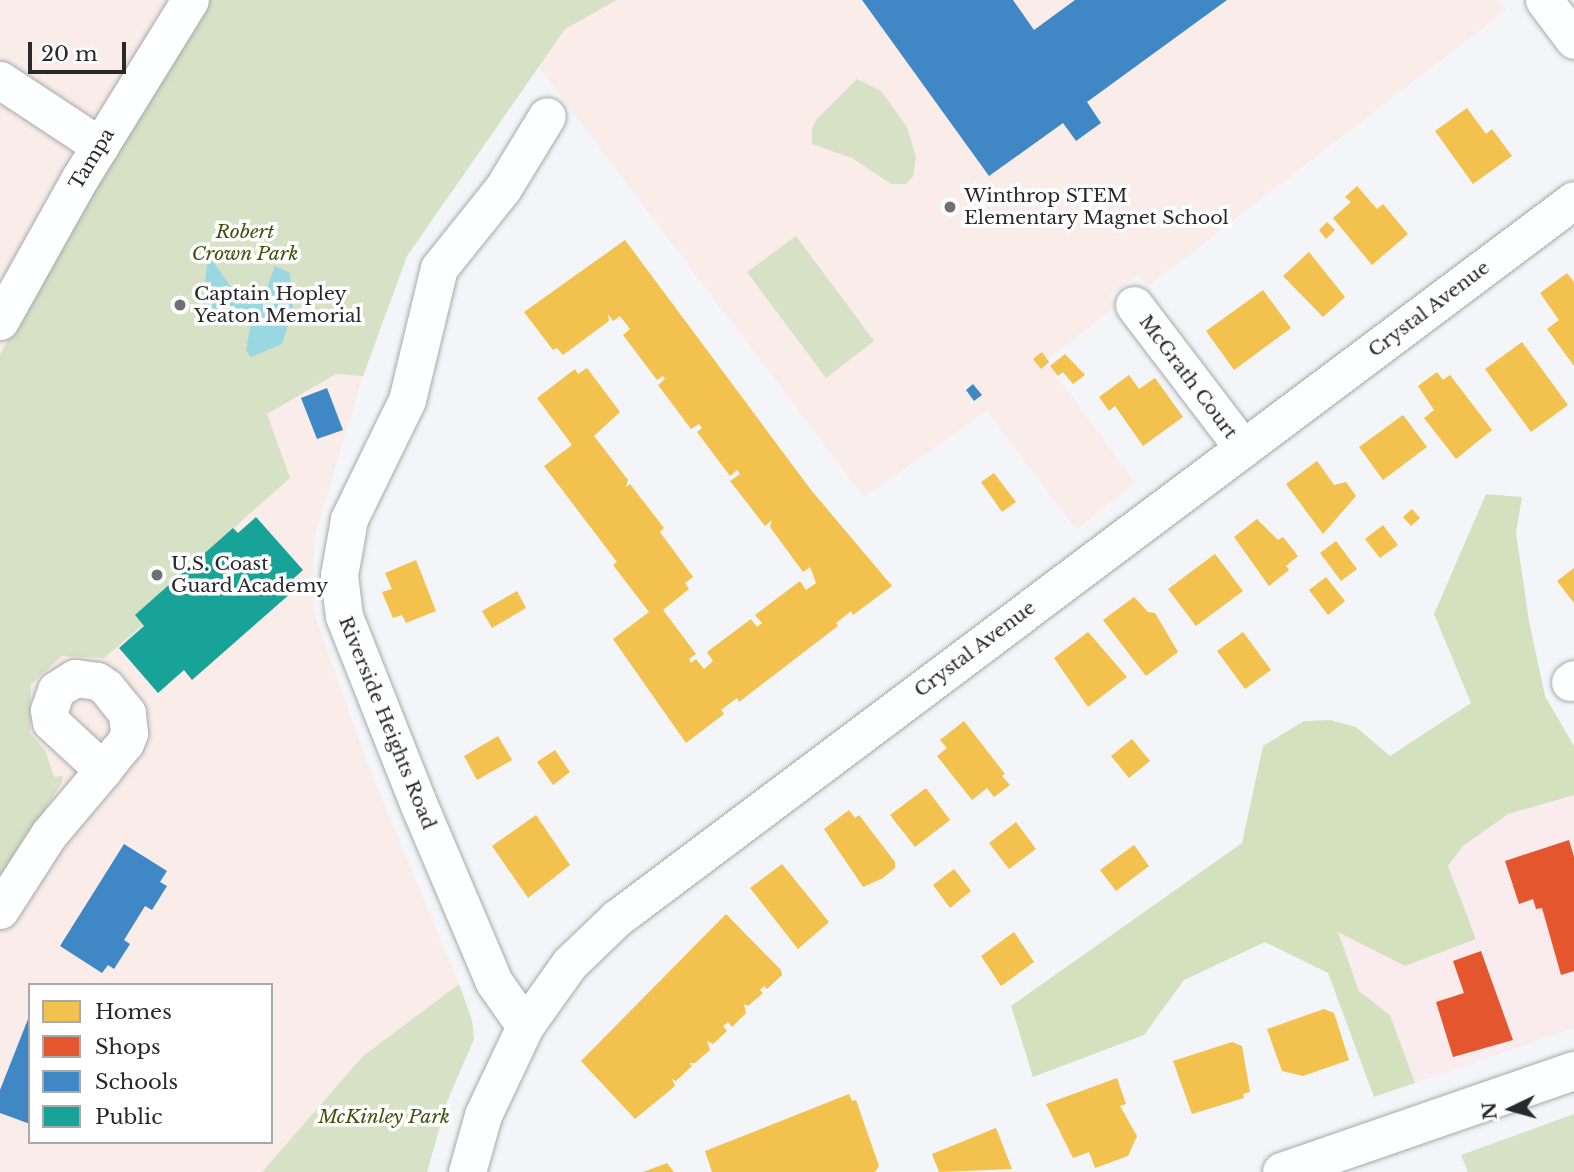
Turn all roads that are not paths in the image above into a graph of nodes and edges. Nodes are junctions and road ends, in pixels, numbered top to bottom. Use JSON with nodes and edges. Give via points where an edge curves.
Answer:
{"nodes":[{"id":1,"x":190,"y":0,"type":"edge"},
{"id":2,"x":1544,"y":0,"type":"edge"},
{"id":3,"x":1574,"y":40,"type":"edge"},
{"id":4,"x":0,"y":80,"type":"edge"},
{"id":5,"x":547,"y":116,"type":"dead end"},
{"id":6,"x":100,"y":146,"type":"junction"},
{"id":7,"x":1574,"y":200,"type":"edge"},
{"id":8,"x":1134,"y":305,"type":"dead end"},
{"id":9,"x":0,"y":321,"type":"edge"},
{"id":10,"x":1242,"y":449,"type":"junction"},
{"id":11,"x":103,"y":770,"type":"dead end"},
{"id":12,"x":0,"y":909,"type":"edge"},
{"id":13,"x":525,"y":1026,"type":"junction"},
{"id":14,"x":1574,"y":1071,"type":"edge"},
{"id":15,"x":467,"y":1172,"type":"edge"},
{"id":16,"x":1282,"y":1172,"type":"edge"}],
"edges":[{"from":1,"to":6,"type":"street","name":"Tampa"},
{"from":2,"to":3,"type":"street"},
{"from":4,"to":6,"type":"street"},
{"from":5,"to":13,"type":"street","name":"Riverside Heights Road","via":[[503,188],[439,268],[407,400],[349,519],[339,575],[344,616],[420,808],[494,982]]},
{"from":6,"to":9,"type":"street","name":"Tampa"},
{"from":7,"to":10,"type":"street","name":"Crystal Avenue"},
{"from":8,"to":10,"type":"street","name":"McGrath Court"},
{"from":10,"to":13,"type":"street","name":"Crystal Avenue","via":[[617,918],[570,963]]},
{"from":11,"to":12,"type":"street","via":[[49,834]]},
{"from":13,"to":15,"type":"street","name":"Crystal Avenue","via":[[484,1115]]},
{"from":14,"to":16,"type":"main road"}]}
